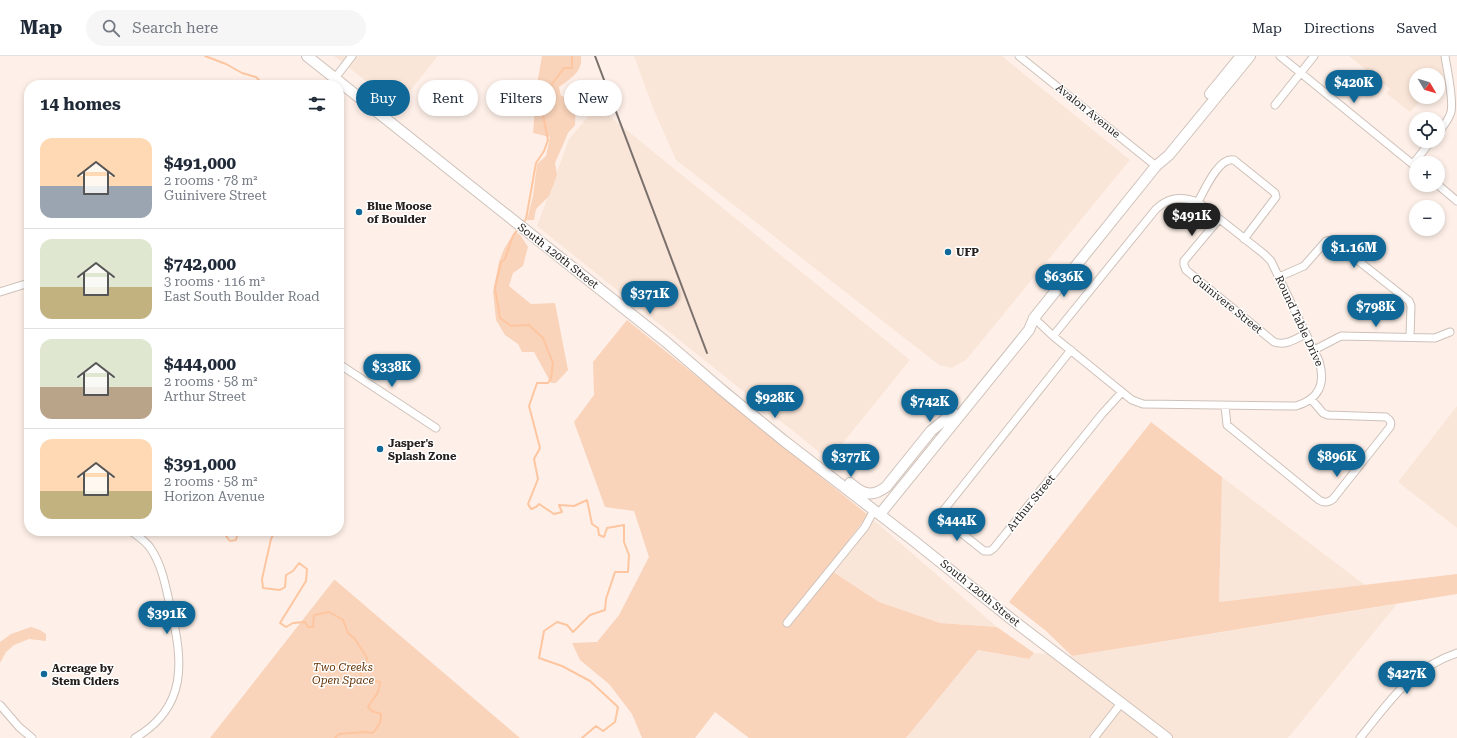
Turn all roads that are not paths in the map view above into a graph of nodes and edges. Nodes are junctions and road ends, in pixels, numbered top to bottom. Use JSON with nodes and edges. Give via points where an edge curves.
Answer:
{"nodes":[{"id":1,"x":307,"y":56,"type":"edge"},
{"id":2,"x":352,"y":56,"type":"edge"},
{"id":3,"x":1019,"y":56,"type":"edge"},
{"id":4,"x":1241,"y":56,"type":"edge"},
{"id":5,"x":1250,"y":56,"type":"edge"},
{"id":6,"x":1280,"y":56,"type":"edge"},
{"id":7,"x":1314,"y":56,"type":"edge"},
{"id":8,"x":1445,"y":56,"type":"edge"},
{"id":9,"x":1301,"y":73,"type":"junction"},
{"id":10,"x":332,"y":80,"type":"edge"},
{"id":11,"x":334,"y":80,"type":"edge"},
{"id":12,"x":344,"y":89,"type":"edge"},
{"id":13,"x":1275,"y":105,"type":"dead end"},
{"id":14,"x":1445,"y":124,"type":"edge"},
{"id":15,"x":1409,"y":161,"type":"edge"},
{"id":16,"x":1156,"y":166,"type":"junction"},
{"id":17,"x":1445,"y":191,"type":"edge"},
{"id":18,"x":1457,"y":200,"type":"edge"},
{"id":19,"x":1198,"y":202,"type":"junction"},
{"id":20,"x":1219,"y":219,"type":"junction"},
{"id":21,"x":1244,"y":239,"type":"junction"},
{"id":22,"x":1279,"y":277,"type":"junction"},
{"id":23,"x":24,"y":285,"type":"edge"},
{"id":24,"x":0,"y":292,"type":"edge"},
{"id":25,"x":1034,"y":318,"type":"junction"},
{"id":26,"x":1450,"y":332,"type":"dead end"},
{"id":27,"x":1306,"y":334,"type":"junction"},
{"id":28,"x":1053,"y":336,"type":"junction"},
{"id":29,"x":1410,"y":338,"type":"junction"},
{"id":30,"x":1071,"y":350,"type":"junction"},
{"id":31,"x":1314,"y":350,"type":"junction"},
{"id":32,"x":344,"y":367,"type":"edge"},
{"id":33,"x":1122,"y":392,"type":"junction"},
{"id":34,"x":1311,"y":399,"type":"junction"},
{"id":35,"x":1225,"y":406,"type":"junction"},
{"id":36,"x":953,"y":413,"type":"junction"},
{"id":37,"x":436,"y":428,"type":"dead end"},
{"id":38,"x":783,"y":440,"type":"junction"},
{"id":39,"x":877,"y":512,"type":"junction"},
{"id":40,"x":137,"y":536,"type":"edge"},
{"id":41,"x":787,"y":623,"type":"dead end"},
{"id":42,"x":1457,"y":653,"type":"edge"},
{"id":43,"x":1122,"y":702,"type":"junction"},
{"id":44,"x":0,"y":705,"type":"edge"},
{"id":45,"x":32,"y":738,"type":"edge"},
{"id":46,"x":135,"y":738,"type":"edge"},
{"id":47,"x":1094,"y":738,"type":"edge"},
{"id":48,"x":1167,"y":738,"type":"edge"},
{"id":49,"x":1360,"y":738,"type":"edge"}],
"edges":[{"from":1,"to":10,"type":"main road","name":"South 120th Street"},
{"from":2,"to":11,"type":"street"},
{"from":3,"to":16,"type":"street","name":"Avalon Avenue"},
{"from":4,"to":16,"type":"main road","via":[[1164,151]]},
{"from":5,"to":16,"type":"main road","via":[[1169,155]]},
{"from":6,"to":9,"type":"street"},
{"from":7,"to":9,"type":"street"},
{"from":8,"to":14,"type":"street","via":[[1452,103]]},
{"from":9,"to":13,"type":"street"},
{"from":9,"to":15,"type":"street"},
{"from":12,"to":38,"type":"main road","name":"South 120th Street","via":[[514,220]]},
{"from":16,"to":25,"type":"main road"},
{"from":17,"to":18,"type":"street"},
{"from":19,"to":20,"type":"street","name":"Round Table Drive"},
{"from":19,"to":21,"type":"street","via":[[1212,176],[1226,160],[1234,160],[1275,193],[1276,197]]},
{"from":19,"to":28,"type":"street","name":"Round Table Drive","via":[[1182,198],[1171,199],[1156,209]]},
{"from":20,"to":21,"type":"street","name":"Round Table Drive"},
{"from":20,"to":27,"type":"street","name":"Guinivere Street","via":[[1184,261],[1186,270],[1274,342],[1287,343]]},
{"from":21,"to":22,"type":"street","name":"Round Table Drive","via":[[1271,262]]},
{"from":22,"to":27,"type":"street","name":"Round Table Drive"},
{"from":22,"to":29,"type":"street","via":[[1304,266],[1326,241],[1332,240],[1409,301]]},
{"from":23,"to":24,"type":"street"},
{"from":25,"to":28,"type":"street"},
{"from":25,"to":36,"type":"main road","via":[[1021,329]]},
{"from":25,"to":39,"type":"main road","via":[[1029,330]]},
{"from":26,"to":29,"type":"street","via":[[1436,338]]},
{"from":27,"to":31,"type":"street","name":"Round Table Drive"},
{"from":28,"to":30,"type":"street"},
{"from":29,"to":31,"type":"street","via":[[1341,336]]},
{"from":30,"to":33,"type":"street"},
{"from":30,"to":33,"type":"street","name":"Arthur Street","via":[[943,511],[945,520],[984,551],[990,551]]},
{"from":31,"to":34,"type":"street","name":"Round Table Drive","via":[[1322,371],[1322,381]]},
{"from":32,"to":37,"type":"street"},
{"from":33,"to":35,"type":"street","via":[[1143,404]]},
{"from":34,"to":35,"type":"street","via":[[1296,406]]},
{"from":34,"to":35,"type":"street","via":[[1328,415],[1386,417],[1391,424],[1329,502],[1319,500],[1227,425]]},
{"from":36,"to":38,"type":"main road","via":[[931,431],[886,487],[873,494],[858,490],[830,468]]},
{"from":36,"to":39,"type":"main road"},
{"from":38,"to":39,"type":"main road","name":"South 120th Street"},
{"from":39,"to":41,"type":"street"},
{"from":39,"to":43,"type":"main road","name":"South 120th Street","via":[[1028,632]]},
{"from":40,"to":46,"type":"street","via":[[151,548],[162,569],[178,638],[180,672],[172,700],[164,713],[148,730]]},
{"from":42,"to":49,"type":"street","via":[[1419,672],[1395,694]]},
{"from":43,"to":47,"type":"street"},
{"from":43,"to":48,"type":"main road","name":"South 120th Street"},
{"from":44,"to":45,"type":"street"}]}
